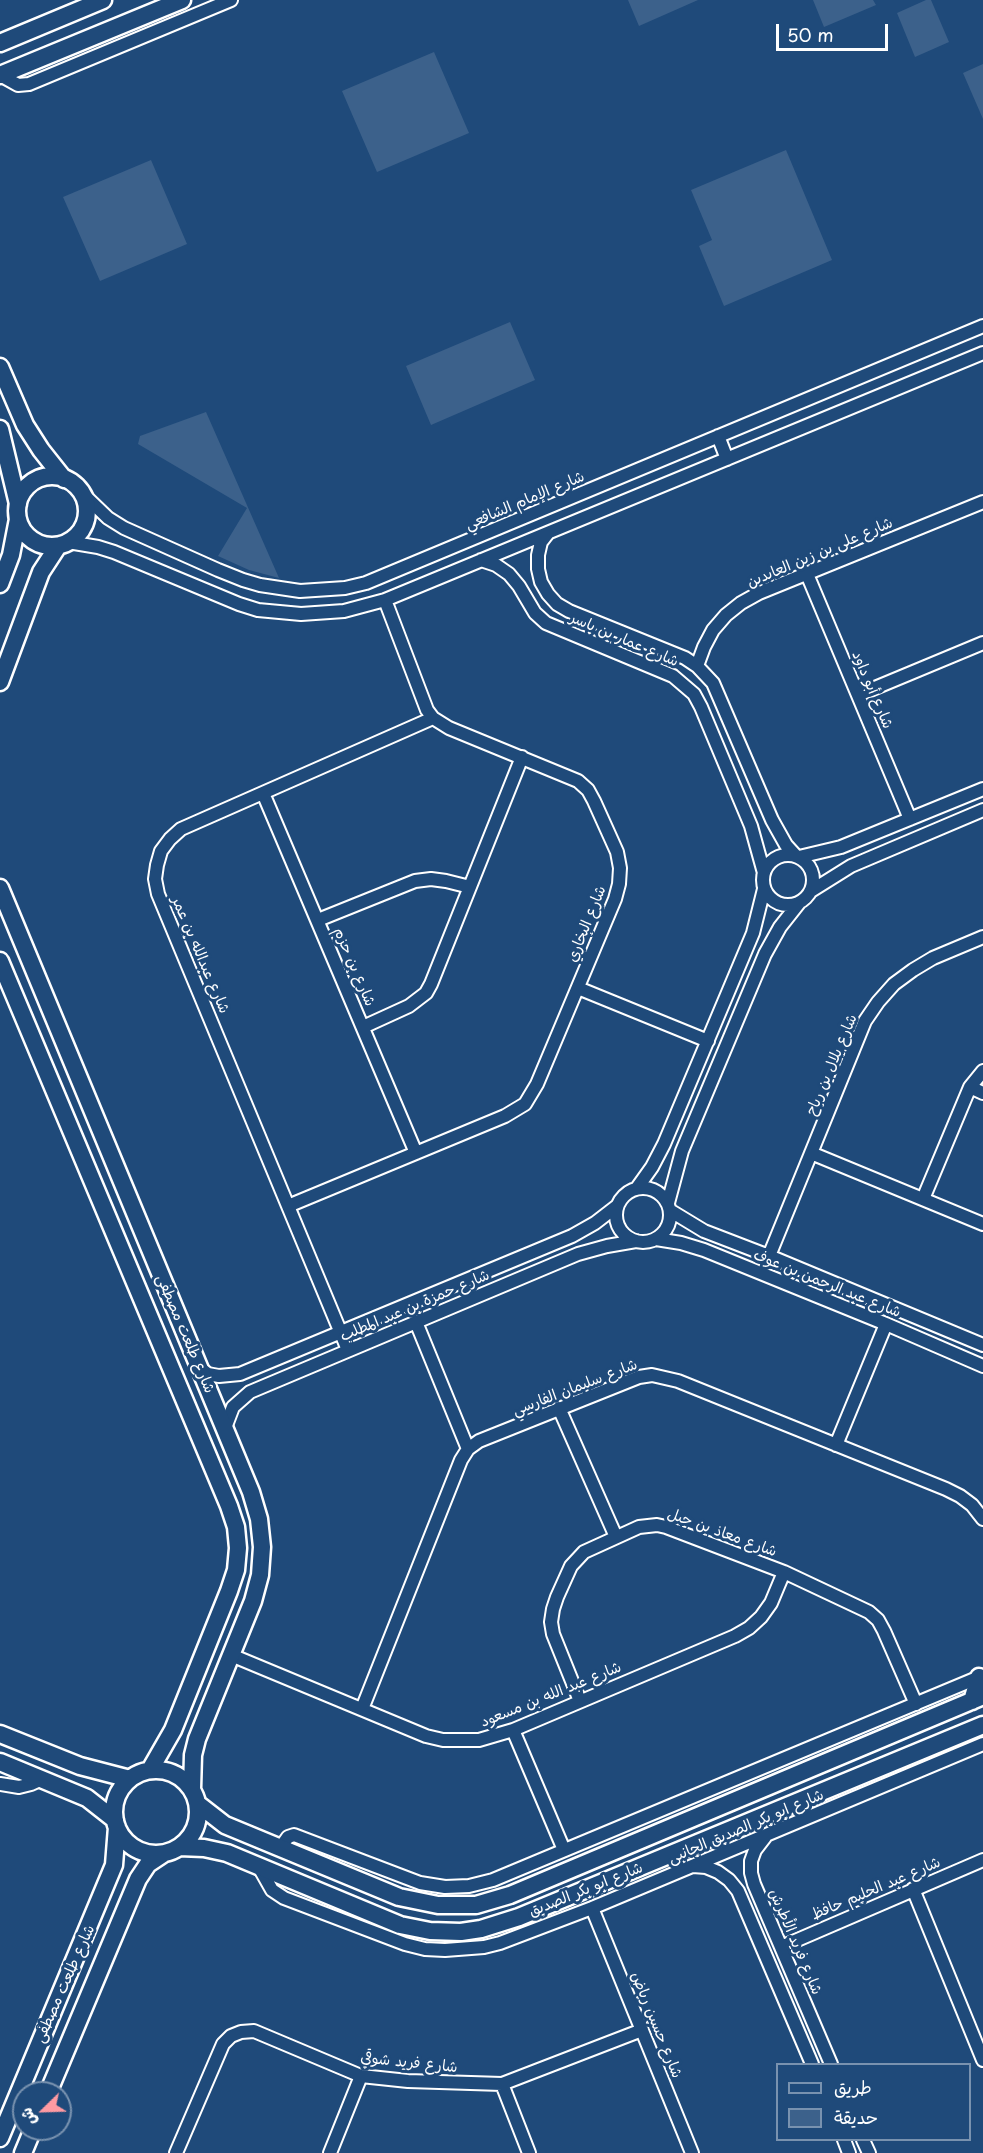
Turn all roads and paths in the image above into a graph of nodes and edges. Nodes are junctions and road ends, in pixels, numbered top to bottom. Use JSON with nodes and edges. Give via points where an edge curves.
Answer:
{"nodes":[{"id":1,"x":103,"y":0,"type":"edge"},
{"id":2,"x":182,"y":0,"type":"edge"},
{"id":3,"x":231,"y":0,"type":"edge"},
{"id":4,"x":0,"y":44,"type":"edge"},
{"id":5,"x":0,"y":75,"type":"edge"},
{"id":6,"x":983,"y":327,"type":"edge"},
{"id":7,"x":983,"y":353,"type":"edge"},
{"id":8,"x":0,"y":367,"type":"edge"},
{"id":9,"x":0,"y":429,"type":"edge"},
{"id":10,"x":718,"y":436,"type":"junction"},
{"id":11,"x":727,"y":459,"type":"junction"},
{"id":12,"x":64,"y":479,"type":"junction"},
{"id":13,"x":81,"y":492,"type":"junction"},
{"id":14,"x":983,"y":502,"type":"edge"},
{"id":15,"x":18,"y":511,"type":"junction"},
{"id":16,"x":549,"y":532,"type":"junction"},
{"id":17,"x":63,"y":544,"type":"junction"},
{"id":18,"x":482,"y":560,"type":"junction"},
{"id":19,"x":807,"y":573,"type":"junction"},
{"id":20,"x":0,"y":584,"type":"edge"},
{"id":21,"x":386,"y":600,"type":"junction"},
{"id":22,"x":614,"y":630,"type":"junction"},
{"id":23,"x":983,"y":643,"type":"edge"},
{"id":24,"x":606,"y":648,"type":"junction"},
{"id":25,"x":697,"y":666,"type":"junction"},
{"id":26,"x":0,"y":682,"type":"edge"},
{"id":27,"x":858,"y":695,"type":"junction"},
{"id":28,"x":433,"y":718,"type":"junction"},
{"id":29,"x":522,"y":757,"type":"junction"},
{"id":30,"x":983,"y":789,"type":"edge"},
{"id":31,"x":263,"y":793,"type":"junction"},
{"id":32,"x":983,"y":810,"type":"edge"},
{"id":33,"x":910,"y":819,"type":"junction"},
{"id":34,"x":797,"y":857,"type":"junction"},
{"id":35,"x":764,"y":873,"type":"junction"},
{"id":36,"x":470,"y":887,"type":"junction"},
{"id":37,"x":0,"y":888,"type":"edge"},
{"id":38,"x":764,"y":889,"type":"junction"},
{"id":39,"x":811,"y":891,"type":"junction"},
{"id":40,"x":799,"y":903,"type":"junction"},
{"id":41,"x":318,"y":920,"type":"junction"},
{"id":42,"x":983,"y":937,"type":"edge"},
{"id":43,"x":0,"y":961,"type":"edge"},
{"id":44,"x":578,"y":988,"type":"junction"},
{"id":45,"x":363,"y":1027,"type":"junction"},
{"id":46,"x":708,"y":1041,"type":"junction"},
{"id":47,"x":983,"y":1071,"type":"edge"},
{"id":48,"x":970,"y":1087,"type":"junction"},
{"id":49,"x":983,"y":1093,"type":"edge"},
{"id":50,"x":416,"y":1153,"type":"junction"},
{"id":51,"x":812,"y":1153,"type":"junction"},
{"id":52,"x":637,"y":1188,"type":"junction"},
{"id":53,"x":923,"y":1199,"type":"junction"},
{"id":54,"x":288,"y":1206,"type":"junction"},
{"id":55,"x":617,"y":1206,"type":"junction"},
{"id":56,"x":669,"y":1207,"type":"junction"},
{"id":57,"x":983,"y":1224,"type":"edge"},
{"id":58,"x":656,"y":1239,"type":"junction"},
{"id":59,"x":636,"y":1241,"type":"junction"},
{"id":60,"x":769,"y":1256,"type":"junction"},
{"id":61,"x":416,"y":1322,"type":"junction"},
{"id":62,"x":886,"y":1324,"type":"junction"},
{"id":63,"x":341,"y":1332,"type":"junction"},
{"id":64,"x":983,"y":1345,"type":"edge"},
{"id":65,"x":348,"y":1350,"type":"junction"},
{"id":66,"x":983,"y":1366,"type":"edge"},
{"id":67,"x":200,"y":1368,"type":"junction"},
{"id":68,"x":559,"y":1408,"type":"junction"},
{"id":69,"x":225,"y":1428,"type":"junction"},
{"id":70,"x":836,"y":1445,"type":"junction"},
{"id":71,"x":468,"y":1449,"type":"junction"},
{"id":72,"x":983,"y":1519,"type":"edge"},
{"id":73,"x":616,"y":1537,"type":"junction"},
{"id":74,"x":784,"y":1572,"type":"junction"},
{"id":75,"x":231,"y":1655,"type":"junction"},
{"id":76,"x":981,"y":1677,"type":"edge"},
{"id":77,"x":978,"y":1699,"type":"edge"},
{"id":78,"x":580,"y":1701,"type":"junction"},
{"id":79,"x":916,"y":1704,"type":"junction"},
{"id":80,"x":362,"y":1710,"type":"junction"},
{"id":81,"x":983,"y":1725,"type":"edge"},
{"id":82,"x":513,"y":1730,"type":"junction"},
{"id":83,"x":0,"y":1734,"type":"edge"},
{"id":84,"x":983,"y":1744,"type":"edge"},
{"id":85,"x":0,"y":1762,"type":"edge"},
{"id":86,"x":150,"y":1770,"type":"junction"},
{"id":87,"x":42,"y":1779,"type":"junction"},
{"id":88,"x":130,"y":1779,"type":"junction"},
{"id":89,"x":0,"y":1784,"type":"edge"},
{"id":90,"x":770,"y":1786,"type":"junction"},
{"id":91,"x":195,"y":1797,"type":"junction"},
{"id":92,"x":780,"y":1810,"type":"junction"},
{"id":93,"x":116,"y":1823,"type":"junction"},
{"id":94,"x":771,"y":1833,"type":"junction"},
{"id":95,"x":179,"y":1847,"type":"junction"},
{"id":96,"x":280,"y":1847,"type":"junction"},
{"id":97,"x":564,"y":1850,"type":"junction"},
{"id":98,"x":163,"y":1854,"type":"junction"},
{"id":99,"x":983,"y":1860,"type":"edge"},
{"id":100,"x":692,"y":1866,"type":"junction"},
{"id":101,"x":260,"y":1867,"type":"junction"},
{"id":102,"x":913,"y":1889,"type":"junction"},
{"id":103,"x":591,"y":1908,"type":"junction"},
{"id":104,"x":781,"y":1947,"type":"junction"},
{"id":105,"x":642,"y":2030,"type":"junction"},
{"id":106,"x":983,"y":2060,"type":"edge"},
{"id":107,"x":812,"y":2063,"type":"edge"},
{"id":108,"x":831,"y":2063,"type":"edge"},
{"id":109,"x":361,"y":2076,"type":"junction"},
{"id":110,"x":53,"y":2081,"type":"edge"},
{"id":111,"x":502,"y":2084,"type":"junction"},
{"id":112,"x":0,"y":2138,"type":"edge"},
{"id":113,"x":176,"y":2153,"type":"edge"},
{"id":114,"x":330,"y":2153,"type":"edge"},
{"id":115,"x":529,"y":2153,"type":"edge"},
{"id":116,"x":692,"y":2153,"type":"edge"}],
"edges":[{"from":1,"to":4,"type":"street"},
{"from":2,"to":5,"type":"street"},
{"from":3,"to":5,"type":"street","via":[[29,84],[18,85]]},
{"from":6,"to":10,"type":"street","name":"شارع الإمام الشافعي"},
{"from":7,"to":11,"type":"street"},
{"from":8,"to":12,"type":"street","via":[[25,425]]},
{"from":9,"to":15,"type":"street"},
{"from":10,"to":11,"type":"street"},
{"from":10,"to":13,"type":"street","name":"شارع الإمام الشافعي","via":[[366,583],[322,590],[270,587],[218,570],[124,528]]},
{"from":11,"to":16,"type":"street"},
{"from":12,"to":13,"type":"street"},
{"from":12,"to":15,"type":"street","via":[[55,476],[35,480],[27,486]]},
{"from":13,"to":17,"type":"street","via":[[87,514],[84,526]]},
{"from":14,"to":19,"type":"street","name":"شارع على بن زين العابدين"},
{"from":15,"to":17,"type":"street","via":[[22,529],[37,543]]},
{"from":15,"to":20,"type":"street","via":[[11,555]]},
{"from":16,"to":18,"type":"street"},
{"from":16,"to":22,"type":"street","name":"شارع عمار بن ياسر","via":[[541,542],[538,562],[541,582],[548,594],[569,611]]},
{"from":17,"to":21,"type":"street","via":[[90,545],[114,552],[258,610],[323,613]]},
{"from":17,"to":26,"type":"street","via":[[41,572]]},
{"from":18,"to":21,"type":"street"},
{"from":18,"to":24,"type":"street","name":"شارع عمار بن ياسر","via":[[509,574],[535,614],[546,623]]},
{"from":19,"to":25,"type":"street","name":"شارع على بن زين العابدين","via":[[759,593],[726,615],[713,630]]},
{"from":19,"to":27,"type":"street","name":"شارع أبو داود"},
{"from":21,"to":28,"type":"street"},
{"from":22,"to":24,"type":"street"},
{"from":22,"to":25,"type":"street","name":"شارع عمار بن ياسر"},
{"from":23,"to":27,"type":"street"},
{"from":24,"to":35,"type":"street","name":"شارع عمار بن ياسر","via":[[673,676],[694,694],[751,826]]},
{"from":25,"to":34,"type":"street","name":"شارع عمار بن ياسر","via":[[718,694],[772,820]]},
{"from":27,"to":33,"type":"street","name":"شارع أبو داود"},
{"from":28,"to":29,"type":"street","name":"شارع البخاري"},
{"from":28,"to":31,"type":"street","name":"شارع عبدالله بن عمر"},
{"from":29,"to":36,"type":"street"},
{"from":29,"to":44,"type":"street","name":"شارع البخاري","via":[[567,775],[588,789],[617,852],[617,892]]},
{"from":30,"to":33,"type":"street"},
{"from":31,"to":41,"type":"street","name":"شارع بن حزم"},
{"from":31,"to":54,"type":"street","name":"شارع عبدالله بن عمر","via":[[181,829],[161,851],[155,879]]},
{"from":32,"to":39,"type":"street","via":[[850,866]]},
{"from":33,"to":34,"type":"street","via":[[841,847]]},
{"from":34,"to":35,"type":"street","via":[[776,858]]},
{"from":34,"to":39,"type":"street","via":[[810,868]]},
{"from":35,"to":38,"type":"street"},
{"from":36,"to":41,"type":"street","via":[[431,879],[415,881]]},
{"from":36,"to":45,"type":"street","via":[[426,993],[409,1006]]},
{"from":37,"to":67,"type":"street","name":"شارع طلعت مصطفى"},
{"from":38,"to":40,"type":"street","via":[[778,904]]},
{"from":38,"to":46,"type":"street","via":[[753,933]]},
{"from":39,"to":40,"type":"street"},
{"from":40,"to":56,"type":"street","via":[[765,954],[682,1151]]},
{"from":41,"to":45,"type":"street","name":"شارع بن حزم"},
{"from":42,"to":51,"type":"street","name":"شارع بلال بن رباح","via":[[913,970],[878,1002],[865,1021]]},
{"from":43,"to":86,"type":"street","name":"شارع طلعت مصطفى","via":[[236,1527],[237,1559],[229,1591],[173,1730]]},
{"from":44,"to":46,"type":"street"},
{"from":44,"to":50,"type":"street","name":"شارع البخاري","via":[[525,1104]]},
{"from":45,"to":50,"type":"street","name":"شارع بن حزم"},
{"from":46,"to":52,"type":"street","via":[[659,1156]]},
{"from":47,"to":48,"type":"street"},
{"from":48,"to":49,"type":"street"},
{"from":48,"to":53,"type":"street"},
{"from":50,"to":54,"type":"street","name":"شارع البخاري"},
{"from":51,"to":53,"type":"street"},
{"from":51,"to":60,"type":"street","name":"شارع بلال بن رباح"},
{"from":52,"to":55,"type":"street","via":[[628,1192]]},
{"from":52,"to":56,"type":"street","via":[[655,1190]]},
{"from":53,"to":57,"type":"street"},
{"from":54,"to":63,"type":"street","name":"شارع عبدالله بن عمر"},
{"from":55,"to":59,"type":"street","via":[[622,1232]]},
{"from":55,"to":63,"type":"street","name":"شارع حمزة بن عبد المطلب","via":[[572,1236]]},
{"from":56,"to":58,"type":"street","via":[[668,1227]]},
{"from":56,"to":60,"type":"street","name":"شارع عبد الرحمن بن عوف","via":[[704,1231]]},
{"from":58,"to":59,"type":"street"},
{"from":58,"to":62,"type":"street","name":"شارع عبد الرحمن بن عوف","via":[[704,1250]]},
{"from":59,"to":61,"type":"street","name":"شارع حمزة بن عبد المطلب","via":[[578,1254]]},
{"from":60,"to":64,"type":"street","name":"شارع عبد الرحمن بن عوف"},
{"from":61,"to":65,"type":"street","name":"شارع حمزة بن عبد المطلب"},
{"from":61,"to":71,"type":"street"},
{"from":62,"to":66,"type":"street","name":"شارع عبد الرحمن بن عوف"},
{"from":62,"to":70,"type":"street"},
{"from":63,"to":65,"type":"street","name":"شارع عبدالله بن عمر"},
{"from":63,"to":67,"type":"street","name":"شارع حمزة بن عبد المطلب","via":[[240,1374],[219,1376]]},
{"from":65,"to":69,"type":"street","name":"شارع حمزة بن عبد المطلب","via":[[250,1392],[233,1407]]},
{"from":67,"to":69,"type":"street","name":"شارع طلعت مصطفى"},
{"from":68,"to":70,"type":"street","name":"شارع سليمان الفارسي","via":[[639,1377],[665,1377]]},
{"from":68,"to":71,"type":"street","name":"شارع سليمان الفارسي","via":[[478,1441]]},
{"from":68,"to":73,"type":"street"},
{"from":69,"to":75,"type":"street","name":"شارع طلعت مصطفى","via":[[251,1492],[262,1547],[253,1601]]},
{"from":70,"to":72,"type":"street","name":"شارع سليمان الفارسي","via":[[960,1496]]},
{"from":71,"to":80,"type":"street"},
{"from":73,"to":74,"type":"street","name":"شارع معاذ بن جبل","via":[[639,1527],[657,1525]]},
{"from":73,"to":78,"type":"street","name":"شارع معاذ بن جبل","via":[[577,1558],[553,1609],[553,1634]]},
{"from":74,"to":78,"type":"street","name":"شارع عبد الله بن مسعود","via":[[771,1603],[749,1628]]},
{"from":74,"to":79,"type":"street","name":"شارع معاذ بن جبل","via":[[859,1605],[878,1620]]},
{"from":75,"to":80,"type":"street","name":"شارع عبد الله بن مسعود"},
{"from":75,"to":91,"type":"street","name":"شارع طلعت مصطفى","via":[[193,1755]]},
{"from":76,"to":77,"type":"street"},
{"from":76,"to":79,"type":"street"},
{"from":77,"to":90,"type":"street","name":"شارع ابو بكر الصديق"},
{"from":78,"to":82,"type":"street","name":"شارع عبد الله بن مسعود"},
{"from":79,"to":97,"type":"street"},
{"from":80,"to":82,"type":"street","name":"شارع عبد الله بن مسعود","via":[[443,1740],[479,1740]]},
{"from":81,"to":92,"type":"street","name":"شارع ابو بكر الصديق"},
{"from":82,"to":97,"type":"street"},
{"from":83,"to":88,"type":"street","via":[[80,1766]]},
{"from":84,"to":94,"type":"street","name":"شارع ابو بكر الصديق الجانبى"},
{"from":85,"to":87,"type":"street"},
{"from":86,"to":88,"type":"street"},
{"from":86,"to":91,"type":"street","via":[[169,1771],[178,1776]]},
{"from":87,"to":89,"type":"street","via":[[19,1787]]},
{"from":87,"to":93,"type":"street","via":[[87,1798]]},
{"from":88,"to":93,"type":"street","via":[[116,1797]]},
{"from":90,"to":92,"type":"street"},
{"from":90,"to":96,"type":"street","name":"شارع ابو بكر الصديق","via":[[510,1895],[476,1905],[438,1905],[399,1897]]},
{"from":91,"to":95,"type":"street","via":[[195,1829]]},
{"from":91,"to":96,"type":"street","name":"شارع ابو بكر الصديق","via":[[225,1825]]},
{"from":92,"to":101,"type":"street","name":"شارع ابو بكر الصديق","via":[[500,1925],[461,1932],[400,1925]]},
{"from":93,"to":98,"type":"street","via":[[130,1845],[151,1854]]},
{"from":93,"to":112,"type":"street","name":"شارع طلعت مصطفى","via":[[114,1866]]},
{"from":94,"to":100,"type":"street","name":"شارع ابو بكر الصديق الجانبى"},
{"from":94,"to":104,"type":"street","name":"شارع فريد الأطرش","via":[[755,1850],[751,1872]]},
{"from":95,"to":98,"type":"street"},
{"from":95,"to":101,"type":"street","name":"شارع ابو بكر الصديق","via":[[216,1850]]},
{"from":96,"to":97,"type":"street","via":[[288,1837],[301,1836],[405,1878],[444,1887],[493,1880]]},
{"from":98,"to":110,"type":"street","name":"شارع طلعت مصطفى","via":[[148,1864],[138,1879]]},
{"from":99,"to":102,"type":"street","name":"شارع عبد الحليم حافظ"},
{"from":100,"to":103,"type":"street","name":"شارع ابو بكر الصديق الجانبى"},
{"from":100,"to":107,"type":"street","via":[[718,1872],[738,1891]]},
{"from":101,"to":103,"type":"street","name":"شارع ابو بكر الصديق الجانبى","via":[[272,1890],[284,1898],[424,1949],[464,1950],[492,1945]]},
{"from":102,"to":104,"type":"street","name":"شارع عبد الحليم حافظ"},
{"from":102,"to":106,"type":"street"},
{"from":103,"to":105,"type":"street","name":"شارع حسين رياض"},
{"from":104,"to":108,"type":"street","name":"شارع فريد الأطرش"},
{"from":105,"to":111,"type":"street","name":"شارع فريد شوقي"},
{"from":105,"to":116,"type":"street","name":"شارع حسين رياض"},
{"from":109,"to":111,"type":"street","name":"شارع فريد شوقي"},
{"from":109,"to":113,"type":"street","name":"شارع فريد شوقي","via":[[254,2031],[231,2036],[223,2044]]},
{"from":109,"to":114,"type":"street"},
{"from":111,"to":115,"type":"street"}]}
